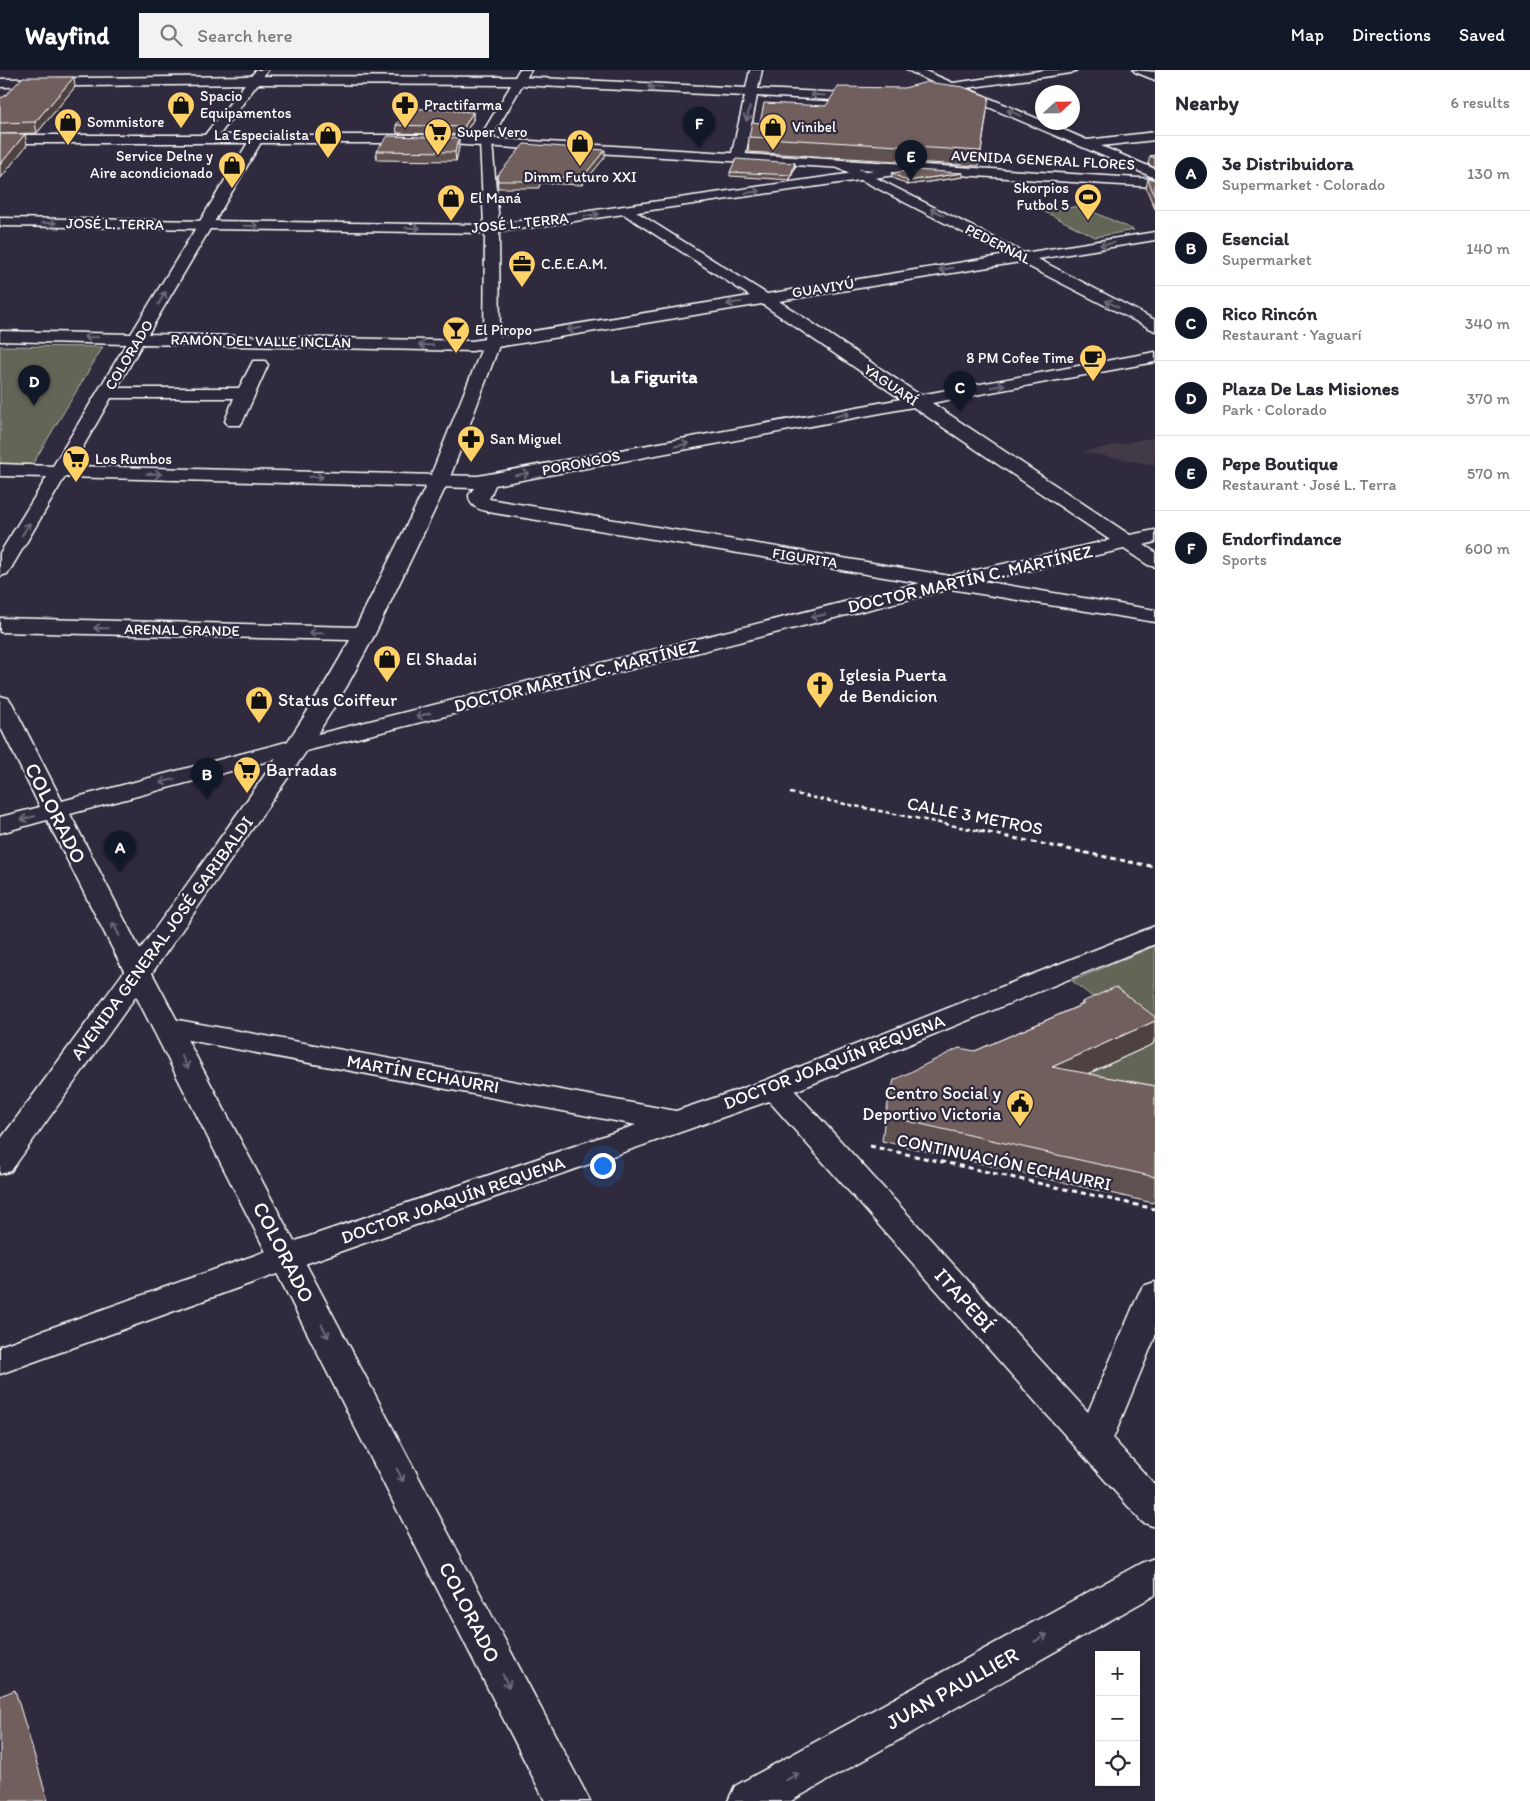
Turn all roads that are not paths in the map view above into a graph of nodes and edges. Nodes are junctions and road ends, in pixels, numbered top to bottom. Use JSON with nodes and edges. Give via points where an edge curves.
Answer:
{"nodes":[{"id":1,"x":34,"y":70,"type":"edge"},
{"id":2,"x":262,"y":70,"type":"edge"},
{"id":3,"x":756,"y":70,"type":"edge"},
{"id":4,"x":913,"y":70,"type":"edge"},
{"id":5,"x":1071,"y":70,"type":"edge"},
{"id":6,"x":1139,"y":70,"type":"edge"},
{"id":7,"x":522,"y":76,"type":"edge"},
{"id":8,"x":1155,"y":76,"type":"edge"},
{"id":9,"x":254,"y":80,"type":"junction"},
{"id":10,"x":0,"y":83,"type":"edge"},
{"id":11,"x":22,"y":83,"type":"junction"},
{"id":12,"x":953,"y":87,"type":"junction"},
{"id":13,"x":753,"y":92,"type":"junction"},
{"id":14,"x":909,"y":93,"type":"edge"},
{"id":15,"x":11,"y":94,"type":"edge"},
{"id":16,"x":882,"y":97,"type":"edge"},
{"id":17,"x":1155,"y":136,"type":"edge"},
{"id":18,"x":209,"y":139,"type":"junction"},
{"id":19,"x":257,"y":139,"type":"junction"},
{"id":20,"x":0,"y":140,"type":"edge"},
{"id":21,"x":486,"y":142,"type":"junction"},
{"id":22,"x":1086,"y":144,"type":"junction"},
{"id":23,"x":738,"y":157,"type":"junction"},
{"id":24,"x":841,"y":164,"type":"junction"},
{"id":25,"x":916,"y":168,"type":"junction"},
{"id":26,"x":1155,"y":174,"type":"edge"},
{"id":27,"x":865,"y":176,"type":"junction"},
{"id":28,"x":1155,"y":183,"type":"edge"},
{"id":29,"x":627,"y":210,"type":"junction"},
{"id":30,"x":0,"y":222,"type":"edge"},
{"id":31,"x":202,"y":226,"type":"junction"},
{"id":32,"x":492,"y":229,"type":"junction"},
{"id":33,"x":1155,"y":236,"type":"edge"},
{"id":34,"x":1023,"y":257,"type":"junction"},
{"id":35,"x":763,"y":298,"type":"junction"},
{"id":36,"x":1155,"y":326,"type":"edge"},
{"id":37,"x":0,"y":336,"type":"edge"},
{"id":38,"x":139,"y":338,"type":"junction"},
{"id":39,"x":492,"y":343,"type":"junction"},
{"id":40,"x":1155,"y":357,"type":"edge"},
{"id":41,"x":259,"y":365,"type":"dead end"},
{"id":42,"x":106,"y":393,"type":"junction"},
{"id":43,"x":245,"y":393,"type":"junction"},
{"id":44,"x":915,"y":401,"type":"junction"},
{"id":45,"x":234,"y":421,"type":"dead end"},
{"id":46,"x":0,"y":470,"type":"edge"},
{"id":47,"x":61,"y":472,"type":"junction"},
{"id":48,"x":439,"y":480,"type":"junction"},
{"id":49,"x":488,"y":480,"type":"junction"},
{"id":50,"x":1155,"y":536,"type":"edge"},
{"id":51,"x":1127,"y":542,"type":"junction"},
{"id":52,"x":1155,"y":561,"type":"edge"},
{"id":53,"x":0,"y":570,"type":"edge"},
{"id":54,"x":951,"y":582,"type":"junction"},
{"id":55,"x":1155,"y":616,"type":"edge"},
{"id":56,"x":0,"y":626,"type":"edge"},
{"id":57,"x":364,"y":634,"type":"junction"},
{"id":58,"x":0,"y":703,"type":"edge"},
{"id":59,"x":298,"y":746,"type":"junction"},
{"id":60,"x":55,"y":811,"type":"junction"},
{"id":61,"x":0,"y":825,"type":"edge"},
{"id":62,"x":1155,"y":934,"type":"edge"},
{"id":63,"x":138,"y":972,"type":"junction"},
{"id":64,"x":167,"y":1027,"type":"junction"},
{"id":65,"x":775,"y":1088,"type":"junction"},
{"id":66,"x":678,"y":1122,"type":"junction"},
{"id":67,"x":0,"y":1163,"type":"edge"},
{"id":68,"x":287,"y":1257,"type":"junction"},
{"id":69,"x":1155,"y":1296,"type":"edge"},
{"id":70,"x":0,"y":1360,"type":"edge"},
{"id":71,"x":1093,"y":1443,"type":"junction"},
{"id":72,"x":1155,"y":1511,"type":"edge"},
{"id":73,"x":1155,"y":1575,"type":"edge"},
{"id":74,"x":568,"y":1801,"type":"edge"},
{"id":75,"x":750,"y":1801,"type":"edge"}],
"edges":[{"from":1,"to":11,"type":"street"},
{"from":2,"to":9,"type":"street"},
{"from":3,"to":13,"type":"street"},
{"from":4,"to":12,"type":"street"},
{"from":5,"to":12,"type":"street"},
{"from":6,"to":8,"type":"street"},
{"from":7,"to":9,"type":"street"},
{"from":13,"to":7,"type":"street","one_way":true},
{"from":7,"to":21,"type":"street","name":"AVENIDA GENERAL JOSÉ GARIBALDI"},
{"from":9,"to":11,"type":"street"},
{"from":9,"to":18,"type":"street"},
{"from":10,"to":11,"type":"street"},
{"from":11,"to":15,"type":"street"},
{"from":12,"to":14,"type":"street"},
{"from":22,"to":12,"type":"street","one_way":true},
{"from":16,"to":13,"type":"street","one_way":true},
{"from":13,"to":23,"type":"street","one_way":true},
{"from":17,"to":22,"type":"street"},
{"from":18,"to":19,"type":"street","name":"AVENIDA GENERAL FLORES"},
{"from":18,"to":20,"type":"street","name":"AVENIDA GENERAL FLORES"},
{"from":19,"to":21,"type":"street","name":"AVENIDA GENERAL FLORES"},
{"from":19,"to":31,"type":"street","name":"COLORADO"},
{"from":21,"to":23,"type":"street","name":"AVENIDA GENERAL FLORES"},
{"from":21,"to":32,"type":"street","name":"AVENIDA GENERAL JOSÉ GARIBALDI"},
{"from":22,"to":26,"type":"street"},
{"from":23,"to":24,"type":"street","name":"AVENIDA GENERAL FLORES"},
{"from":24,"to":25,"type":"street","name":"AVENIDA GENERAL FLORES"},
{"from":24,"to":27,"type":"street","name":"PEDERNAL"},
{"from":25,"to":27,"type":"street","name":"JOSÉ L. TERRA"},
{"from":25,"to":28,"type":"street","name":"AVENIDA GENERAL FLORES"},
{"from":29,"to":27,"type":"street","name":"JOSÉ L. TERRA","one_way":true},
{"from":34,"to":27,"type":"street","name":"PEDERNAL","one_way":true},
{"from":32,"to":29,"type":"street","name":"JOSÉ L. TERRA","one_way":true},
{"from":29,"to":35,"type":"street","name":"YAGUARÍ"},
{"from":30,"to":31,"type":"street","name":"JOSÉ L. TERRA","one_way":true},
{"from":31,"to":32,"type":"street","name":"JOSÉ L. TERRA","one_way":true},
{"from":38,"to":31,"type":"street","name":"COLORADO","one_way":true},
{"from":32,"to":39,"type":"street","name":"AVENIDA GENERAL JOSÉ GARIBALDI"},
{"from":33,"to":34,"type":"street","name":"GUAVIYÚ","one_way":true},
{"from":34,"to":35,"type":"street","name":"GUAVIYÚ","one_way":true},
{"from":36,"to":34,"type":"street","name":"PEDERNAL","one_way":true},
{"from":35,"to":39,"type":"street","name":"GUAVIYÚ","one_way":true},
{"from":35,"to":44,"type":"street","name":"YAGUARÍ"},
{"from":38,"to":37,"type":"street","name":"RAMÓN DEL VALLE INCLÁN","one_way":true},
{"from":39,"to":38,"type":"street","name":"RAMÓN DEL VALLE INCLÁN","one_way":true,"via":[[472,346]]},
{"from":38,"to":42,"type":"street","name":"COLORADO"},
{"from":39,"to":48,"type":"street","name":"AVENIDA GENERAL JOSÉ GARIBALDI"},
{"from":44,"to":40,"type":"street","name":"PORONGOS","one_way":true},
{"from":41,"to":43,"type":"street"},
{"from":42,"to":43,"type":"street"},
{"from":42,"to":47,"type":"street","name":"COLORADO"},
{"from":43,"to":45,"type":"street"},
{"from":49,"to":44,"type":"street","name":"PORONGOS","one_way":true},
{"from":44,"to":51,"type":"street","name":"YAGUARÍ"},
{"from":46,"to":47,"type":"street","name":"PORONGOS"},
{"from":47,"to":48,"type":"street","name":"PORONGOS","one_way":true},
{"from":53,"to":47,"type":"street","name":"COLORADO","one_way":true},
{"from":48,"to":49,"type":"street","name":"PORONGOS"},
{"from":48,"to":57,"type":"street","name":"AVENIDA GENERAL JOSÉ GARIBALDI"},
{"from":49,"to":54,"type":"street","name":"FIGURITA","via":[[479,500],[494,507]]},
{"from":50,"to":51,"type":"street","name":"DOCTOR MARTÍN C. MARTÍNEZ"},
{"from":51,"to":52,"type":"street","name":"YAGUARÍ"},
{"from":51,"to":54,"type":"street","name":"DOCTOR MARTÍN C. MARTÍNEZ"},
{"from":54,"to":55,"type":"street","name":"FIGURITA"},
{"from":54,"to":59,"type":"street","name":"DOCTOR MARTÍN C. MARTÍNEZ","one_way":true},
{"from":57,"to":56,"type":"street","name":"ARENAL GRANDE","one_way":true},
{"from":57,"to":59,"type":"street","name":"AVENIDA GENERAL JOSÉ GARIBALDI"},
{"from":58,"to":60,"type":"street","name":"COLORADO"},
{"from":59,"to":60,"type":"street","name":"DOCTOR MARTÍN C. MARTÍNEZ","one_way":true},
{"from":59,"to":63,"type":"street","name":"AVENIDA GENERAL JOSÉ GARIBALDI"},
{"from":60,"to":61,"type":"street","name":"DOCTOR MARTÍN C. MARTÍNEZ","one_way":true},
{"from":63,"to":60,"type":"street","name":"COLORADO","one_way":true},
{"from":62,"to":65,"type":"street","name":"DOCTOR JOAQUÍN REQUENA"},
{"from":63,"to":64,"type":"street","name":"COLORADO"},
{"from":63,"to":67,"type":"street","name":"AVENIDA GENERAL JOSÉ GARIBALDI"},
{"from":64,"to":66,"type":"street","name":"MARTÍN ECHAURRI"},
{"from":64,"to":68,"type":"street","name":"COLORADO","one_way":true},
{"from":65,"to":66,"type":"street","name":"DOCTOR JOAQUÍN REQUENA"},
{"from":65,"to":71,"type":"street","name":"ITAPEBÍ"},
{"from":66,"to":68,"type":"street","name":"DOCTOR JOAQUÍN REQUENA"},
{"from":68,"to":70,"type":"street","name":"DOCTOR JOAQUÍN REQUENA"},
{"from":68,"to":74,"type":"street","name":"COLORADO","one_way":true},
{"from":69,"to":71,"type":"street"},
{"from":71,"to":72,"type":"street","name":"ITAPEBÍ"},
{"from":75,"to":73,"type":"street","name":"JUAN PAULLIER","one_way":true}]}
